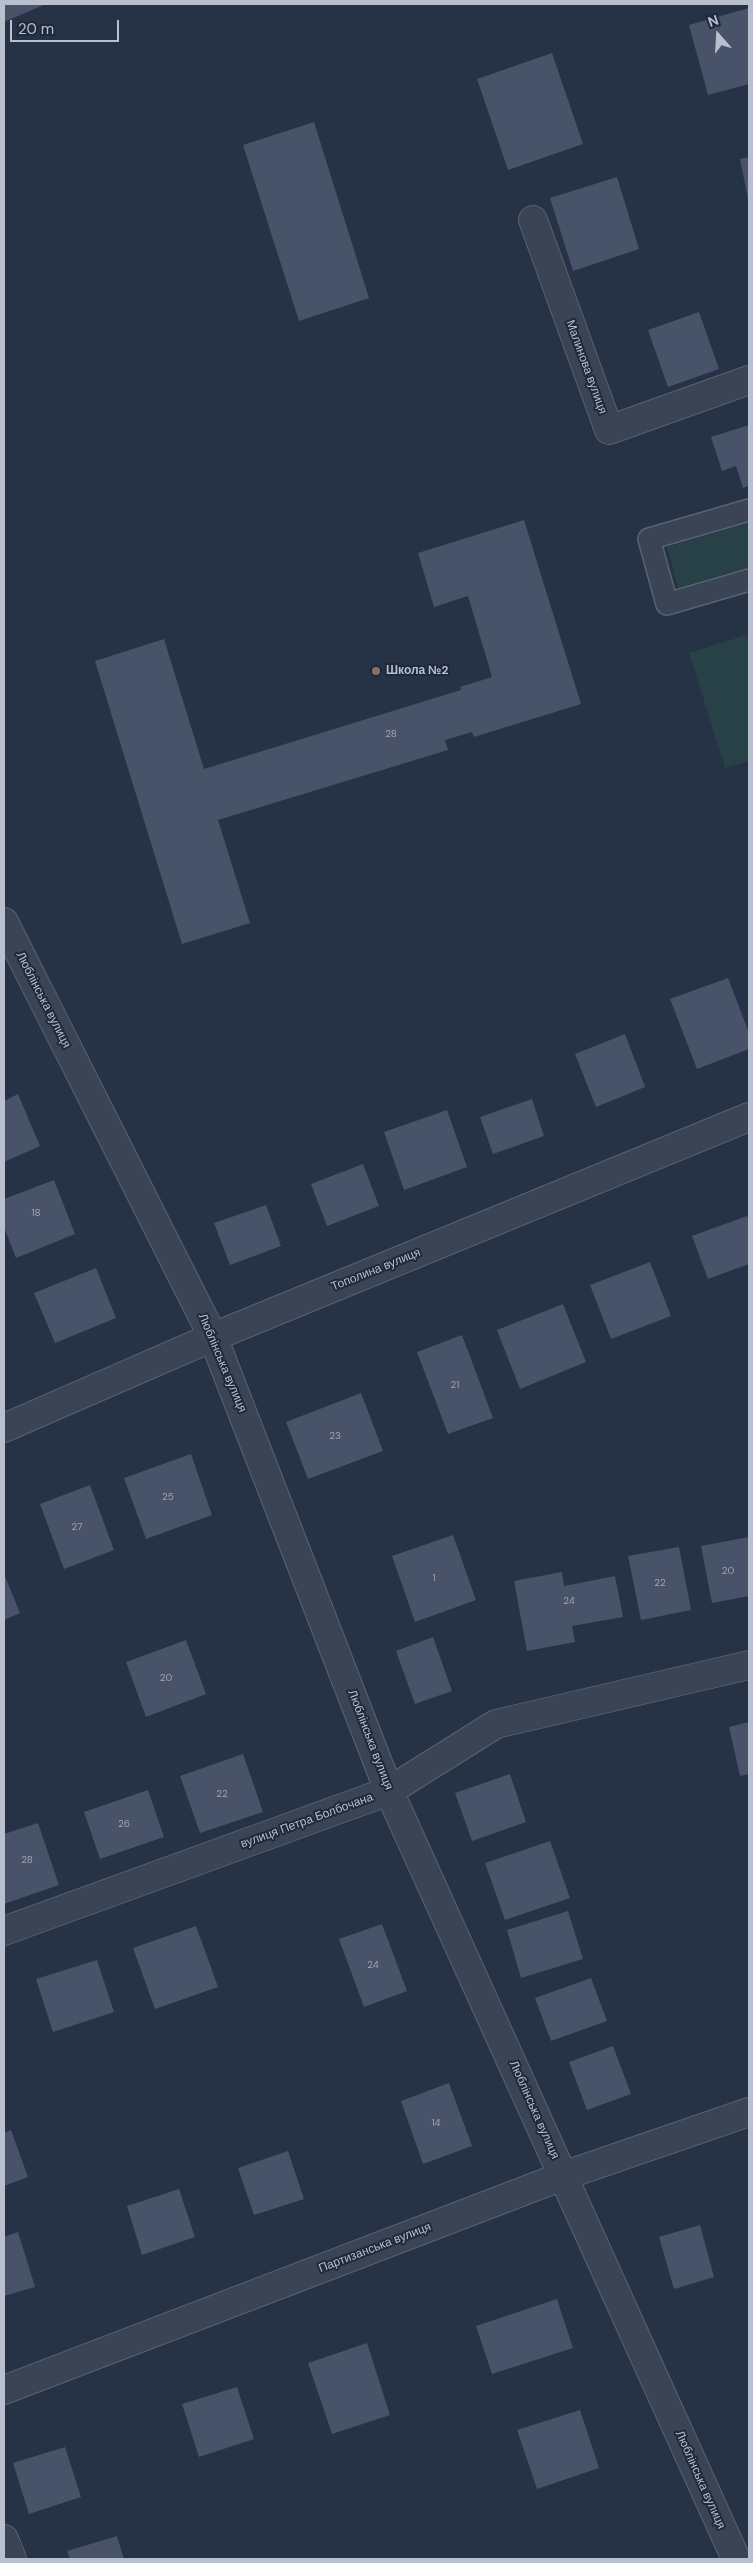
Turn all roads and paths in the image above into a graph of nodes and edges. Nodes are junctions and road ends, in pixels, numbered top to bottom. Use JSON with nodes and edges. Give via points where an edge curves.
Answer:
{"nodes":[{"id":1,"x":534,"y":220,"type":"dead end"},
{"id":2,"x":749,"y":380,"type":"edge"},
{"id":3,"x":749,"y":510,"type":"edge"},
{"id":4,"x":749,"y":580,"type":"edge"},
{"id":5,"x":5,"y":929,"type":"edge"},
{"id":6,"x":749,"y":1117,"type":"edge"},
{"id":7,"x":213,"y":1337,"type":"junction"},
{"id":8,"x":4,"y":1428,"type":"edge"},
{"id":9,"x":749,"y":1665,"type":"edge"},
{"id":10,"x":389,"y":1791,"type":"junction"},
{"id":11,"x":4,"y":1931,"type":"edge"},
{"id":12,"x":749,"y":2112,"type":"edge"},
{"id":13,"x":563,"y":2176,"type":"junction"},
{"id":14,"x":4,"y":2390,"type":"edge"},
{"id":15,"x":4,"y":2539,"type":"edge"},
{"id":16,"x":12,"y":2559,"type":"edge"},
{"id":17,"x":736,"y":2559,"type":"edge"}],
"edges":[{"from":1,"to":2,"type":"street","name":"Малинова вулиця","via":[[609,430]]},
{"from":3,"to":4,"type":"lane","via":[[649,539],[667,604]]},
{"from":5,"to":7,"type":"street","name":"Люблінська вулиця"},
{"from":6,"to":7,"type":"street","name":"Тополина вулиця"},
{"from":7,"to":8,"type":"street","name":"Тополина вулиця"},
{"from":7,"to":10,"type":"street","name":"Люблінська вулиця"},
{"from":9,"to":10,"type":"street","name":"вулиця Петра Болбочана","via":[[496,1724]]},
{"from":10,"to":11,"type":"street","name":"вулиця Петра Болбочана"},
{"from":10,"to":13,"type":"street","name":"Люблінська вулиця"},
{"from":12,"to":13,"type":"street","name":"Партизанська вулиця"},
{"from":13,"to":14,"type":"street","name":"Партизанська вулиця"},
{"from":13,"to":17,"type":"street","name":"Люблінська вулиця"},
{"from":15,"to":16,"type":"street"}]}
